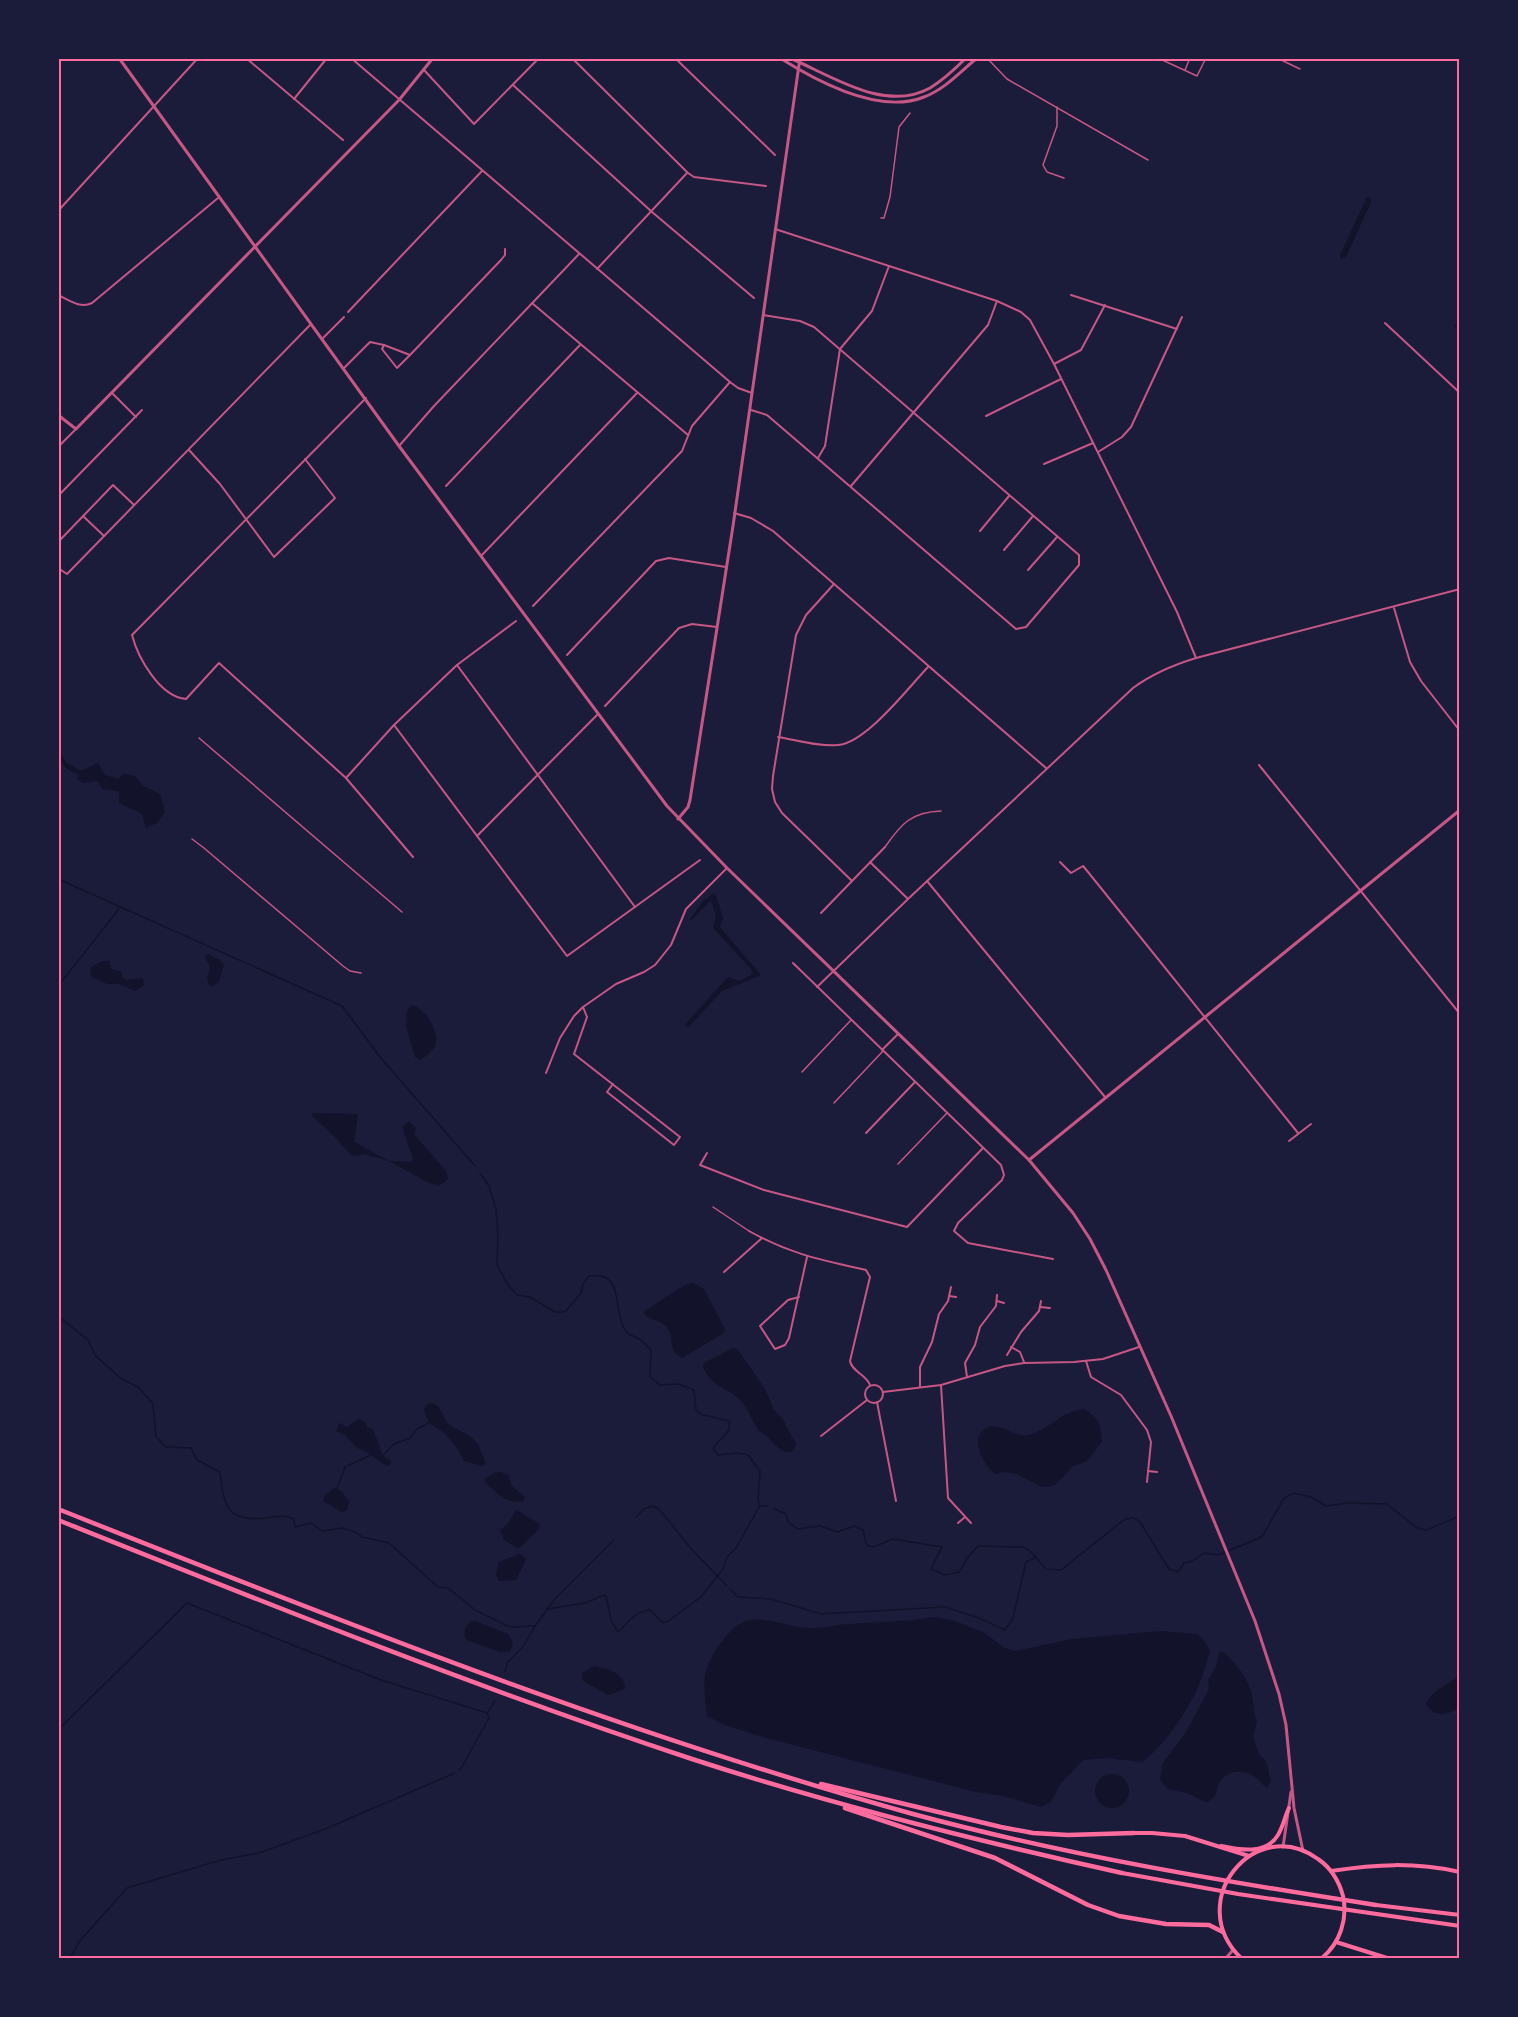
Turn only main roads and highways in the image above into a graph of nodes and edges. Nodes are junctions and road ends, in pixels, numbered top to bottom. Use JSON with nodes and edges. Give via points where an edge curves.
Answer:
{"nodes":[{"id":1,"x":58,"y":1509,"type":"edge"},
{"id":2,"x":58,"y":1520,"type":"edge"},
{"id":3,"x":789,"y":1778,"type":"junction"},
{"id":4,"x":800,"y":1792,"type":"junction"},
{"id":5,"x":1289,"y":1808,"type":"road end"},
{"id":6,"x":1134,"y":1833,"type":"joint"},
{"id":7,"x":1207,"y":1842,"type":"junction"},
{"id":8,"x":1250,"y":1856,"type":"junction"},
{"id":9,"x":1331,"y":1871,"type":"junction"},
{"id":10,"x":1460,"y":1872,"type":"edge"},
{"id":11,"x":1122,"y":1873,"type":"joint"},
{"id":12,"x":1376,"y":1905,"type":"joint"},
{"id":13,"x":1460,"y":1915,"type":"edge"},
{"id":14,"x":1460,"y":1926,"type":"edge"},
{"id":15,"x":1223,"y":1932,"type":"junction"},
{"id":16,"x":1336,"y":1942,"type":"junction"},
{"id":17,"x":1240,"y":1958,"type":"edge"},
{"id":18,"x":1322,"y":1959,"type":"edge"},
{"id":19,"x":1387,"y":1959,"type":"edge"}],
"edges":[{"from":1,"to":3,"type":"highway","via":[[559,1702]]},
{"from":2,"to":4,"type":"highway","via":[[558,1713]]},
{"from":3,"to":6,"type":"highway","via":[[1033,1833]]},
{"from":3,"to":12,"type":"highway","via":[[916,1814],[1085,1854]]},
{"from":4,"to":11,"type":"highway","via":[[913,1824]]},
{"from":4,"to":15,"type":"highway","via":[[995,1858],[1088,1905],[1119,1916],[1166,1924],[1209,1925]]},
{"from":5,"to":7,"type":"main road","via":[[1278,1836],[1261,1848],[1238,1850]]},
{"from":6,"to":7,"type":"main road","via":[[1185,1836]]},
{"from":7,"to":8,"type":"main road"},
{"from":8,"to":9,"type":"main road","via":[[1283,1847],[1316,1857]]},
{"from":8,"to":15,"type":"main road","via":[[1226,1880],[1220,1898]]},
{"from":9,"to":10,"type":"main road","via":[[1400,1864]]},
{"from":9,"to":16,"type":"main road","via":[[1345,1912]]},
{"from":11,"to":14,"type":"main road","via":[[1249,1896]]},
{"from":12,"to":13,"type":"main road"},
{"from":15,"to":17,"type":"main road"},
{"from":16,"to":18,"type":"main road"},
{"from":16,"to":19,"type":"main road"}]}
